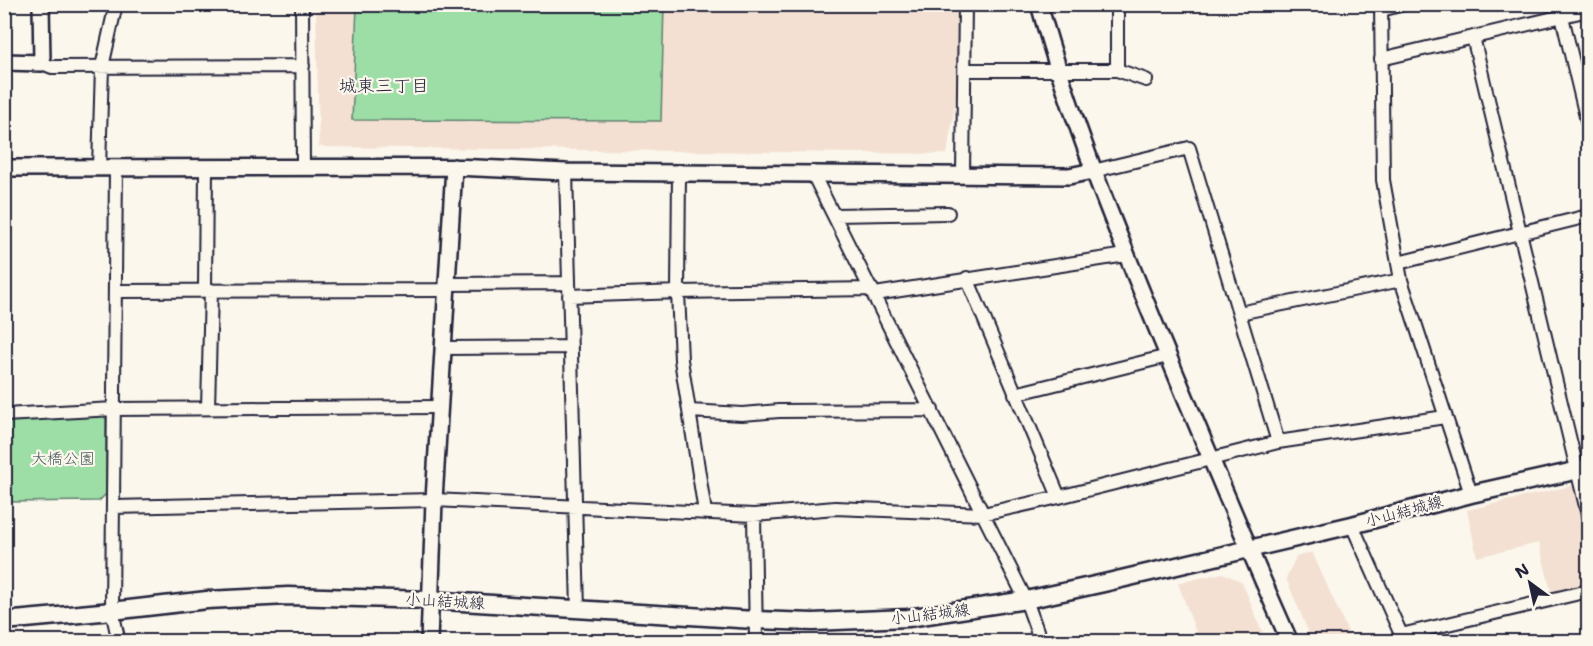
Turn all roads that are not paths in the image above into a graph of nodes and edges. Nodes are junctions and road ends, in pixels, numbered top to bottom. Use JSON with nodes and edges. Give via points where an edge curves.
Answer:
{"nodes":[{"id":1,"x":41,"y":4,"type":"edge"},
{"id":2,"x":116,"y":4,"type":"edge"},
{"id":3,"x":302,"y":4,"type":"edge"},
{"id":4,"x":965,"y":4,"type":"edge"},
{"id":5,"x":1039,"y":4,"type":"edge"},
{"id":6,"x":1117,"y":4,"type":"edge"},
{"id":7,"x":1404,"y":4,"type":"edge"},
{"id":8,"x":1381,"y":7,"type":"edge"},
{"id":9,"x":1560,"y":10,"type":"edge"},
{"id":10,"x":1588,"y":10,"type":"edge"},
{"id":11,"x":1473,"y":37,"type":"junction"},
{"id":12,"x":1382,"y":59,"type":"junction"},
{"id":13,"x":4,"y":62,"type":"edge"},
{"id":14,"x":42,"y":63,"type":"junction"},
{"id":15,"x":303,"y":66,"type":"junction"},
{"id":16,"x":102,"y":67,"type":"junction"},
{"id":17,"x":965,"y":70,"type":"junction"},
{"id":18,"x":1057,"y":70,"type":"junction"},
{"id":19,"x":1117,"y":70,"type":"junction"},
{"id":20,"x":1146,"y":80,"type":"dead end"},
{"id":21,"x":1588,"y":125,"type":"edge"},
{"id":22,"x":454,"y":167,"type":"junction"},
{"id":23,"x":4,"y":168,"type":"edge"},
{"id":24,"x":99,"y":168,"type":"junction"},
{"id":25,"x":116,"y":168,"type":"junction"},
{"id":26,"x":303,"y":168,"type":"junction"},
{"id":27,"x":206,"y":169,"type":"junction"},
{"id":28,"x":679,"y":171,"type":"junction"},
{"id":29,"x":1093,"y":171,"type":"junction"},
{"id":30,"x":566,"y":172,"type":"junction"},
{"id":31,"x":812,"y":172,"type":"junction"},
{"id":32,"x":963,"y":174,"type":"junction"},
{"id":33,"x":948,"y":213,"type":"dead end"},
{"id":34,"x":834,"y":215,"type":"junction"},
{"id":35,"x":1588,"y":216,"type":"edge"},
{"id":36,"x":1520,"y":233,"type":"junction"},
{"id":37,"x":1126,"y":255,"type":"junction"},
{"id":38,"x":1398,"y":263,"type":"junction"},
{"id":39,"x":967,"y":278,"type":"junction"},
{"id":40,"x":1401,"y":280,"type":"junction"},
{"id":41,"x":447,"y":287,"type":"junction"},
{"id":42,"x":569,"y":289,"type":"junction"},
{"id":43,"x":208,"y":290,"type":"junction"},
{"id":44,"x":116,"y":291,"type":"junction"},
{"id":45,"x":873,"y":291,"type":"junction"},
{"id":46,"x":678,"y":292,"type":"junction"},
{"id":47,"x":1239,"y":313,"type":"junction"},
{"id":48,"x":571,"y":347,"type":"junction"},
{"id":49,"x":444,"y":348,"type":"junction"},
{"id":50,"x":1168,"y":356,"type":"junction"},
{"id":51,"x":1015,"y":394,"type":"junction"},
{"id":52,"x":440,"y":407,"type":"junction"},
{"id":53,"x":208,"y":408,"type":"junction"},
{"id":54,"x":114,"y":409,"type":"junction"},
{"id":55,"x":933,"y":410,"type":"junction"},
{"id":56,"x":690,"y":411,"type":"junction"},
{"id":57,"x":4,"y":415,"type":"edge"},
{"id":58,"x":1445,"y":417,"type":"junction"},
{"id":59,"x":1278,"y":442,"type":"junction"},
{"id":60,"x":1211,"y":459,"type":"junction"},
{"id":61,"x":1583,"y":469,"type":"edge"},
{"id":62,"x":1471,"y":494,"type":"junction"},
{"id":63,"x":1059,"y":497,"type":"junction"},
{"id":64,"x":434,"y":501,"type":"junction"},
{"id":65,"x":113,"y":507,"type":"junction"},
{"id":66,"x":574,"y":507,"type":"junction"},
{"id":67,"x":705,"y":512,"type":"junction"},
{"id":68,"x":983,"y":514,"type":"junction"},
{"id":69,"x":754,"y":515,"type":"junction"},
{"id":70,"x":1588,"y":515,"type":"edge"},
{"id":71,"x":1352,"y":525,"type":"junction"},
{"id":72,"x":1248,"y":549,"type":"junction"},
{"id":73,"x":1588,"y":591,"type":"edge"},
{"id":74,"x":429,"y":600,"type":"junction"},
{"id":75,"x":1026,"y":600,"type":"junction"},
{"id":76,"x":578,"y":609,"type":"junction"},
{"id":77,"x":112,"y":611,"type":"junction"},
{"id":78,"x":755,"y":620,"type":"junction"},
{"id":79,"x":4,"y":621,"type":"edge"},
{"id":80,"x":1402,"y":638,"type":"edge"},
{"id":81,"x":119,"y":642,"type":"edge"},
{"id":82,"x":429,"y":642,"type":"edge"},
{"id":83,"x":756,"y":642,"type":"edge"},
{"id":84,"x":1041,"y":642,"type":"edge"},
{"id":85,"x":1290,"y":642,"type":"edge"}],
"edges":[{"from":1,"to":14,"type":"street"},
{"from":2,"to":16,"type":"street"},
{"from":3,"to":15,"type":"street"},
{"from":4,"to":17,"type":"street"},
{"from":5,"to":18,"type":"street"},
{"from":6,"to":19,"type":"street"},
{"from":7,"to":8,"type":"street"},
{"from":8,"to":12,"type":"street"},
{"from":9,"to":10,"type":"street"},
{"from":9,"to":11,"type":"street"},
{"from":9,"to":21,"type":"street"},
{"from":11,"to":12,"type":"street"},
{"from":11,"to":36,"type":"street"},
{"from":12,"to":38,"type":"street","via":[[1383,180]]},
{"from":13,"to":14,"type":"street"},
{"from":14,"to":16,"type":"street","via":[[52,68]]},
{"from":15,"to":16,"type":"street"},
{"from":15,"to":26,"type":"street"},
{"from":16,"to":24,"type":"street"},
{"from":17,"to":18,"type":"street"},
{"from":17,"to":32,"type":"street"},
{"from":18,"to":19,"type":"street"},
{"from":18,"to":29,"type":"street"},
{"from":19,"to":20,"type":"street"},
{"from":22,"to":26,"type":"street"},
{"from":22,"to":30,"type":"street"},
{"from":22,"to":41,"type":"street"},
{"from":23,"to":24,"type":"street"},
{"from":24,"to":25,"type":"street"},
{"from":25,"to":27,"type":"street"},
{"from":25,"to":44,"type":"street"},
{"from":26,"to":27,"type":"street"},
{"from":27,"to":43,"type":"street"},
{"from":28,"to":30,"type":"street"},
{"from":28,"to":31,"type":"street"},
{"from":28,"to":46,"type":"street"},
{"from":29,"to":32,"type":"street","via":[[1069,176]]},
{"from":29,"to":37,"type":"street"},
{"from":29,"to":47,"type":"street","via":[[1189,148]]},
{"from":30,"to":42,"type":"street"},
{"from":31,"to":32,"type":"street"},
{"from":31,"to":34,"type":"street"},
{"from":33,"to":34,"type":"street"},
{"from":34,"to":45,"type":"street"},
{"from":35,"to":36,"type":"street"},
{"from":36,"to":38,"type":"street"},
{"from":36,"to":61,"type":"street"},
{"from":37,"to":39,"type":"street"},
{"from":37,"to":50,"type":"street"},
{"from":38,"to":40,"type":"street"},
{"from":39,"to":45,"type":"street"},
{"from":39,"to":51,"type":"street"},
{"from":40,"to":47,"type":"street"},
{"from":40,"to":58,"type":"street"},
{"from":41,"to":42,"type":"street"},
{"from":41,"to":43,"type":"street"},
{"from":41,"to":49,"type":"street"},
{"from":42,"to":46,"type":"street"},
{"from":42,"to":48,"type":"street"},
{"from":43,"to":44,"type":"street"},
{"from":43,"to":53,"type":"street"},
{"from":44,"to":54,"type":"street"},
{"from":45,"to":46,"type":"street"},
{"from":45,"to":55,"type":"street"},
{"from":46,"to":56,"type":"street","via":[[681,360]]},
{"from":47,"to":59,"type":"street"},
{"from":48,"to":49,"type":"street"},
{"from":48,"to":66,"type":"street"},
{"from":49,"to":52,"type":"street"},
{"from":50,"to":51,"type":"street"},
{"from":50,"to":60,"type":"street"},
{"from":51,"to":63,"type":"street"},
{"from":52,"to":53,"type":"street"},
{"from":52,"to":64,"type":"street"},
{"from":53,"to":54,"type":"street"},
{"from":54,"to":57,"type":"street"},
{"from":54,"to":65,"type":"street"},
{"from":55,"to":56,"type":"street","via":[[742,414]]},
{"from":55,"to":68,"type":"street"},
{"from":56,"to":67,"type":"street"},
{"from":58,"to":59,"type":"street"},
{"from":58,"to":62,"type":"street"},
{"from":59,"to":60,"type":"street"},
{"from":60,"to":63,"type":"street"},
{"from":60,"to":72,"type":"street"},
{"from":61,"to":62,"type":"main road","name":"小山結城線"},
{"from":61,"to":70,"type":"street"},
{"from":62,"to":71,"type":"main road","name":"小山結城線"},
{"from":63,"to":68,"type":"street"},
{"from":64,"to":65,"type":"street"},
{"from":64,"to":66,"type":"street"},
{"from":64,"to":74,"type":"street"},
{"from":65,"to":77,"type":"street"},
{"from":66,"to":67,"type":"street"},
{"from":66,"to":76,"type":"street"},
{"from":67,"to":69,"type":"street"},
{"from":68,"to":69,"type":"street","via":[[835,508]]},
{"from":68,"to":75,"type":"street"},
{"from":69,"to":78,"type":"street"},
{"from":71,"to":72,"type":"main road","name":"小山結城線"},
{"from":71,"to":80,"type":"street"},
{"from":72,"to":75,"type":"main road","name":"小山結城線"},
{"from":72,"to":85,"type":"street"},
{"from":73,"to":80,"type":"street"},
{"from":74,"to":76,"type":"main road","name":"小山結城線"},
{"from":74,"to":77,"type":"main road","name":"小山結城線","via":[[288,596]]},
{"from":74,"to":82,"type":"street"},
{"from":75,"to":78,"type":"main road","name":"小山結城線","via":[[909,618]]},
{"from":75,"to":84,"type":"street"},
{"from":76,"to":78,"type":"main road","name":"小山結城線"},
{"from":77,"to":79,"type":"main road","name":"小山結城線"},
{"from":77,"to":81,"type":"street"},
{"from":78,"to":83,"type":"street"}]}
